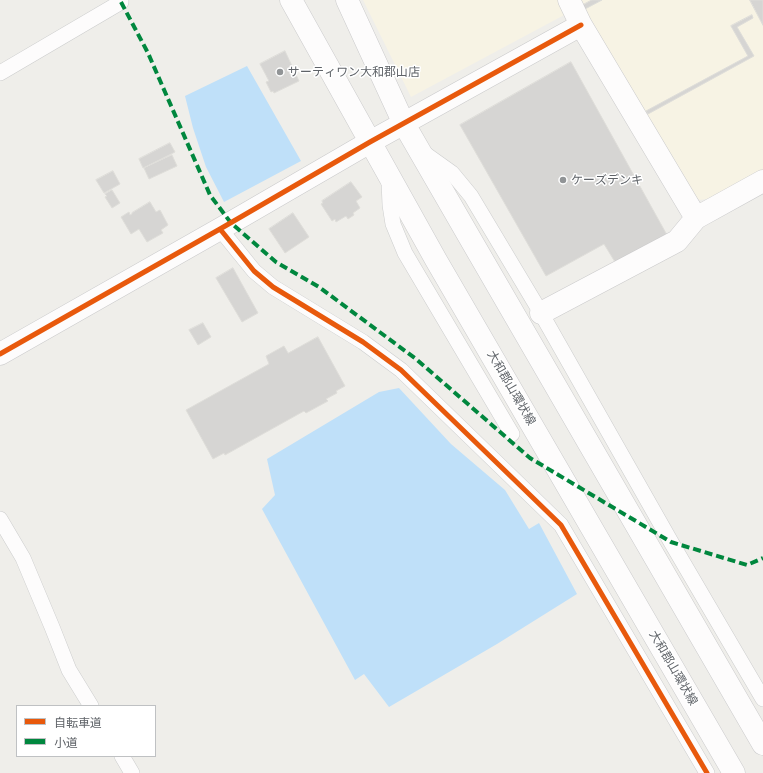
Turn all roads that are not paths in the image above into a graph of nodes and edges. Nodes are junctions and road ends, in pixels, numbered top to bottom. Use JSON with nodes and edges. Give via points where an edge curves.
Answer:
{"nodes":[{"id":1,"x":121,"y":0,"type":"edge"},
{"id":2,"x":291,"y":0,"type":"edge"},
{"id":3,"x":347,"y":0,"type":"edge"},
{"id":4,"x":569,"y":0,"type":"edge"},
{"id":5,"x":581,"y":25,"type":"junction"},
{"id":6,"x":0,"y":73,"type":"edge"},
{"id":7,"x":404,"y":124,"type":"junction"},
{"id":8,"x":370,"y":142,"type":"junction"},
{"id":9,"x":418,"y":149,"type":"junction"},
{"id":10,"x":389,"y":176,"type":"junction"},
{"id":11,"x":763,"y":181,"type":"edge"},
{"id":12,"x":696,"y":218,"type":"junction"},
{"id":13,"x":220,"y":229,"type":"junction"},
{"id":14,"x":541,"y":313,"type":"junction"},
{"id":15,"x":0,"y":354,"type":"edge"},
{"id":16,"x":512,"y":434,"type":"dead end"},
{"id":17,"x":0,"y":519,"type":"edge"},
{"id":18,"x":763,"y":699,"type":"edge"},
{"id":19,"x":90,"y":705,"type":"edge"},
{"id":20,"x":763,"y":744,"type":"edge"},
{"id":21,"x":123,"y":757,"type":"edge"},
{"id":22,"x":132,"y":773,"type":"edge"},
{"id":23,"x":707,"y":773,"type":"edge"},
{"id":24,"x":734,"y":773,"type":"edge"}],
"edges":[{"from":1,"to":6,"type":"street","via":[[122,2]]},
{"from":2,"to":8,"type":"main road","name":"大和郡山環状線"},
{"from":3,"to":7,"type":"main road"},
{"from":4,"to":5,"type":"main road"},
{"from":5,"to":7,"type":"main road"},
{"from":5,"to":12,"type":"main road"},
{"from":7,"to":8,"type":"main road"},
{"from":7,"to":9,"type":"main road"},
{"from":8,"to":10,"type":"main road","name":"大和郡山環状線"},
{"from":8,"to":13,"type":"main road"},
{"from":9,"to":14,"type":"street","via":[[452,173],[471,196]]},
{"from":9,"to":20,"type":"main road"},
{"from":10,"to":16,"type":"street","via":[[393,224],[405,254]]},
{"from":10,"to":24,"type":"main road","name":"大和郡山環状線"},
{"from":11,"to":12,"type":"main road"},
{"from":12,"to":14,"type":"main road","via":[[677,241]]},
{"from":13,"to":15,"type":"main road"},
{"from":13,"to":23,"type":"street","via":[[254,271],[272,287],[363,342],[401,370],[561,526]]},
{"from":14,"to":18,"type":"street"},
{"from":17,"to":19,"type":"street","via":[[23,558],[69,670]]},
{"from":21,"to":22,"type":"street"}]}
